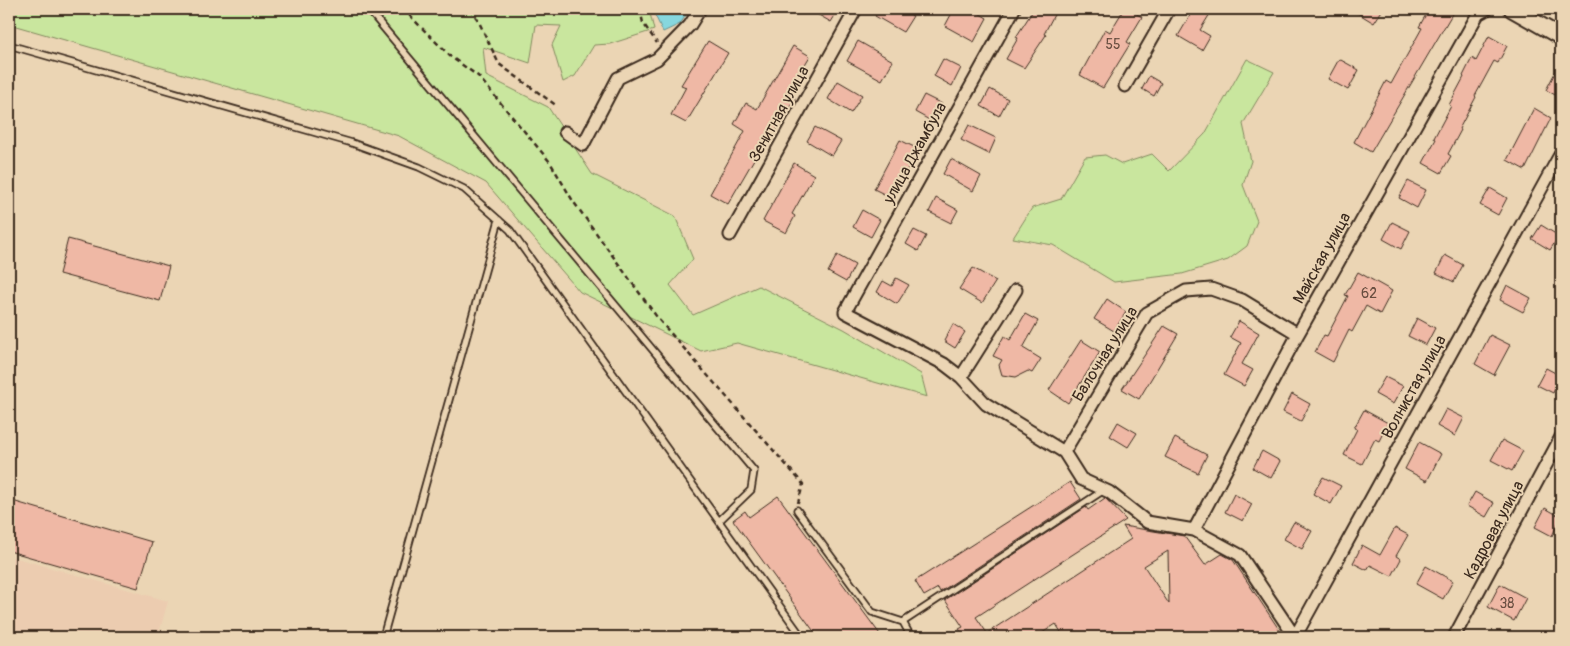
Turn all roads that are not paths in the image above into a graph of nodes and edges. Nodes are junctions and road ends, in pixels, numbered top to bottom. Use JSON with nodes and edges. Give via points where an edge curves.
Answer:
{"nodes":[{"id":1,"x":368,"y":9,"type":"edge"},
{"id":2,"x":700,"y":9,"type":"edge"},
{"id":3,"x":856,"y":9,"type":"edge"},
{"id":4,"x":1014,"y":9,"type":"edge"},
{"id":5,"x":1169,"y":9,"type":"edge"},
{"id":6,"x":1487,"y":9,"type":"edge"},
{"id":7,"x":1512,"y":9,"type":"edge"},
{"id":8,"x":1561,"y":37,"type":"edge"},
{"id":9,"x":9,"y":45,"type":"edge"},
{"id":10,"x":1125,"y":86,"type":"dead end"},
{"id":11,"x":565,"y":132,"type":"dead end"},
{"id":12,"x":1561,"y":153,"type":"edge"},
{"id":13,"x":499,"y":220,"type":"junction"},
{"id":14,"x":730,"y":235,"type":"dead end"},
{"id":15,"x":1016,"y":290,"type":"dead end"},
{"id":16,"x":1298,"y":334,"type":"junction"},
{"id":17,"x":961,"y":377,"type":"junction"},
{"id":18,"x":1561,"y":437,"type":"edge"},
{"id":19,"x":1064,"y":452,"type":"junction"},
{"id":20,"x":1104,"y":490,"type":"junction"},
{"id":21,"x":797,"y":510,"type":"road end"},
{"id":22,"x":718,"y":521,"type":"junction"},
{"id":23,"x":1194,"y":530,"type":"junction"},
{"id":24,"x":903,"y":622,"type":"junction"},
{"id":25,"x":383,"y":637,"type":"edge"},
{"id":26,"x":802,"y":637,"type":"edge"},
{"id":27,"x":911,"y":637,"type":"edge"},
{"id":28,"x":1295,"y":637,"type":"edge"},
{"id":29,"x":1454,"y":637,"type":"edge"}],
"edges":[{"from":1,"to":22,"type":"lane","via":[[754,471],[751,490]]},
{"from":2,"to":11,"type":"street","via":[[690,25],[657,59],[618,78],[583,145]]},
{"from":3,"to":14,"type":"street","name":"Зенитная улица"},
{"from":4,"to":17,"type":"street","name":"улица Джамбула","via":[[845,312],[944,364]]},
{"from":5,"to":10,"type":"street"},
{"from":6,"to":16,"type":"street","name":"Майская улица","via":[[1478,14]]},
{"from":7,"to":8,"type":"street"},
{"from":9,"to":13,"type":"lane","via":[[352,144],[419,167],[464,189]]},
{"from":12,"to":28,"type":"street","name":"Волнистая улица"},
{"from":13,"to":22,"type":"lane","via":[[510,230]]},
{"from":13,"to":25,"type":"lane"},
{"from":15,"to":17,"type":"street"},
{"from":16,"to":19,"type":"street","name":"Балочная улица","via":[[1242,300],[1211,289],[1186,291],[1146,313]]},
{"from":16,"to":23,"type":"street","name":"Майская улица"},
{"from":17,"to":19,"type":"street","via":[[986,404]]},
{"from":18,"to":29,"type":"street","name":"Кадровая улица"},
{"from":19,"to":20,"type":"street","via":[[1081,479]]},
{"from":20,"to":23,"type":"street","via":[[1148,522]]},
{"from":20,"to":24,"type":"lane"},
{"from":21,"to":24,"type":"lane","via":[[872,612]]},
{"from":22,"to":26,"type":"lane"},
{"from":23,"to":28,"type":"street","via":[[1240,555]]},
{"from":24,"to":27,"type":"lane"}]}
